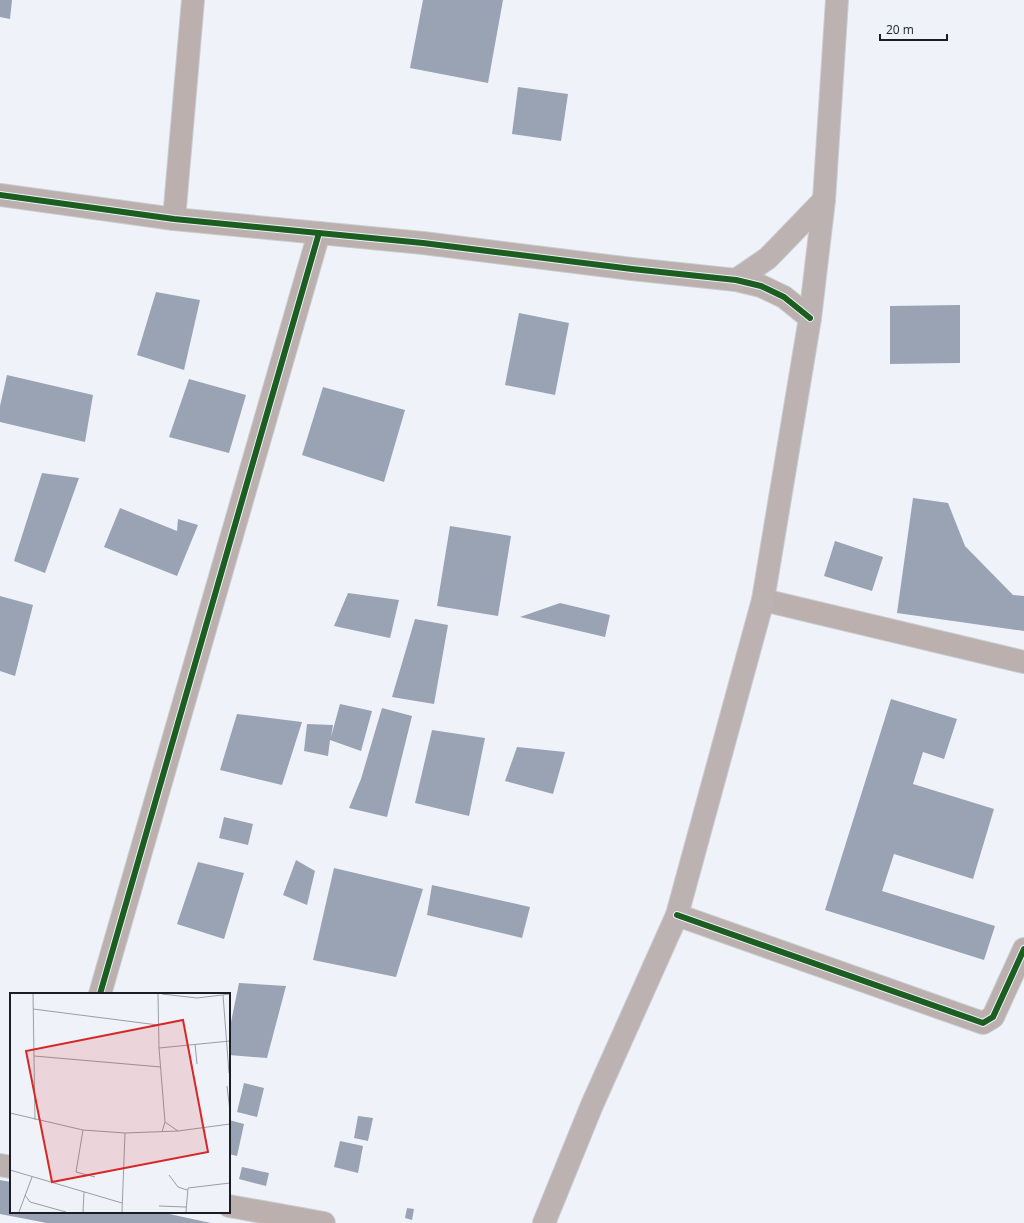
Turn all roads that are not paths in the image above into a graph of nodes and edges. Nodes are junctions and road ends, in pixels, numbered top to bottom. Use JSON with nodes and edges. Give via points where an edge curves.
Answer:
{"nodes":[{"id":1,"x":193,"y":0,"type":"edge"},
{"id":2,"x":837,"y":0,"type":"edge"},
{"id":3,"x":0,"y":195,"type":"edge"},
{"id":4,"x":824,"y":200,"type":"junction"},
{"id":5,"x":174,"y":220,"type":"junction"},
{"id":6,"x":319,"y":233,"type":"junction"},
{"id":7,"x":736,"y":280,"type":"junction"},
{"id":8,"x":810,"y":318,"type":"junction"},
{"id":9,"x":763,"y":600,"type":"junction"},
{"id":10,"x":1024,"y":662,"type":"edge"},
{"id":11,"x":677,"y":915,"type":"junction"},
{"id":12,"x":1024,"y":949,"type":"edge"},
{"id":13,"x":100,"y":993,"type":"edge"},
{"id":14,"x":0,"y":1165,"type":"edge"},
{"id":15,"x":10,"y":1167,"type":"edge"},
{"id":16,"x":230,"y":1206,"type":"edge"},
{"id":17,"x":324,"y":1223,"type":"edge"},
{"id":18,"x":544,"y":1223,"type":"edge"}],
"edges":[{"from":1,"to":5,"type":"street"},
{"from":2,"to":4,"type":"main road"},
{"from":3,"to":5,"type":"street"},
{"from":4,"to":7,"type":"main road","via":[[768,258]]},
{"from":4,"to":8,"type":"main road"},
{"from":5,"to":6,"type":"street"},
{"from":6,"to":7,"type":"street"},
{"from":6,"to":13,"type":"street"},
{"from":7,"to":8,"type":"street","via":[[761,286],[784,297]]},
{"from":8,"to":9,"type":"main road"},
{"from":9,"to":10,"type":"street"},
{"from":9,"to":11,"type":"main road"},
{"from":11,"to":12,"type":"street","via":[[983,1023],[993,1017]]},
{"from":11,"to":18,"type":"main road","via":[[592,1105]]},
{"from":14,"to":15,"type":"street"},
{"from":16,"to":17,"type":"street"}]}
